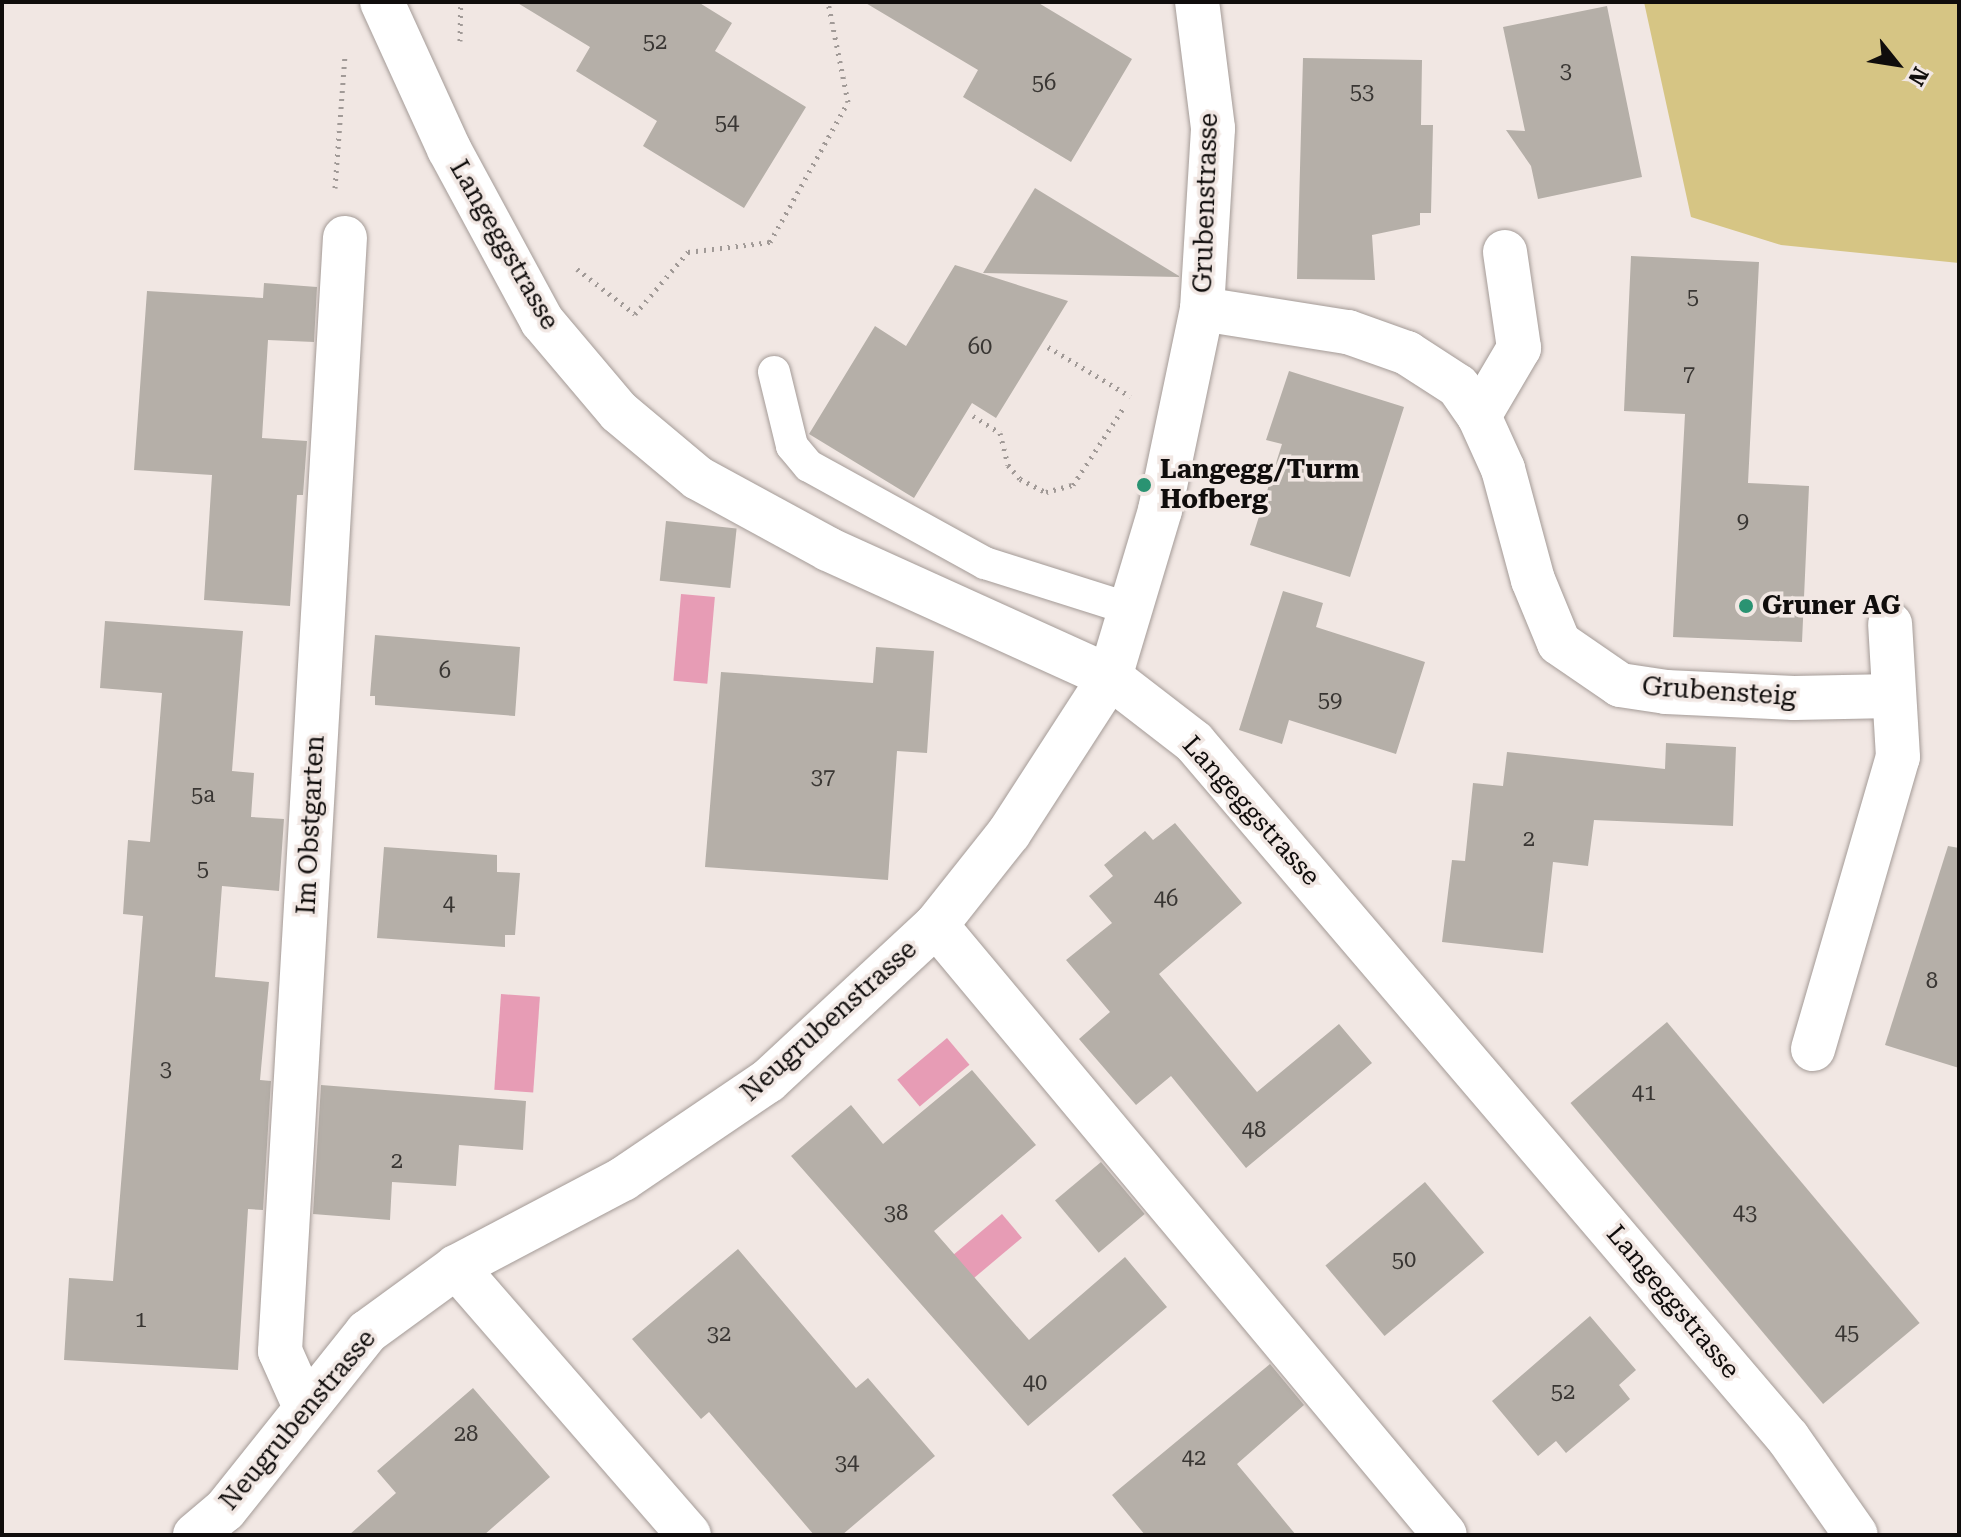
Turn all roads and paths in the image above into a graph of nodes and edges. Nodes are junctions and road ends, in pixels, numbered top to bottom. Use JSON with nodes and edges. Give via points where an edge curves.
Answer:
{"nodes":[{"id":1,"x":382,"y":2,"type":"edge"},
{"id":2,"x":828,"y":2,"type":"edge"},
{"id":3,"x":1197,"y":2,"type":"edge"},
{"id":4,"x":346,"y":48,"type":"dead end"},
{"id":5,"x":345,"y":238,"type":"joint"},
{"id":6,"x":1505,"y":252,"type":"dead end"},
{"id":7,"x":564,"y":259,"type":"dead end"},
{"id":8,"x":1202,"y":309,"type":"junction"},
{"id":9,"x":1048,"y":347,"type":"dead end"},
{"id":10,"x":774,"y":372,"type":"dead end"},
{"id":11,"x":1131,"y":396,"type":"junction"},
{"id":12,"x":1183,"y":398,"type":"junction"},
{"id":13,"x":973,"y":416,"type":"dead end"},
{"id":14,"x":1479,"y":416,"type":"junction"},
{"id":15,"x":1130,"y":609,"type":"junction"},
{"id":16,"x":1890,"y":624,"type":"dead end"},
{"id":17,"x":1110,"y":677,"type":"junction"},
{"id":18,"x":1893,"y":696,"type":"junction"},
{"id":19,"x":936,"y":925,"type":"junction"},
{"id":20,"x":1813,"y":1049,"type":"dead end"},
{"id":21,"x":456,"y":1267,"type":"junction"},
{"id":22,"x":305,"y":1407,"type":"junction"},
{"id":23,"x":195,"y":1535,"type":"edge"},
{"id":24,"x":689,"y":1535,"type":"edge"},
{"id":25,"x":1445,"y":1535,"type":"edge"},
{"id":26,"x":1856,"y":1535,"type":"edge"}],
"edges":[{"from":1,"to":17,"type":"street","name":"Langeggstrasse","via":[[449,149],[542,321],[619,412],[698,478],[789,528]]},
{"from":2,"to":7,"type":"path","via":[[848,102],[770,242],[688,252],[635,314]]},
{"from":3,"to":8,"type":"street","name":"Grubenstrasse","via":[[1213,128]]},
{"from":4,"to":5,"type":"path","via":[[334,199]]},
{"from":5,"to":22,"type":"street","name":"Im Obstgarten","via":[[280,1351]]},
{"from":6,"to":14,"type":"street","via":[[1519,348]]},
{"from":8,"to":12,"type":"street","name":"Neugrubenstrasse"},
{"from":8,"to":14,"type":"street","name":"Grubensteig","via":[[1348,332],[1407,353],[1458,386]]},
{"from":9,"to":11,"type":"path"},
{"from":10,"to":15,"type":"lane","via":[[792,446],[809,466],[985,563]]},
{"from":11,"to":12,"type":"path"},
{"from":11,"to":13,"type":"path","via":[[1073,485],[1046,492],[1020,479],[1008,465],[1000,433]]},
{"from":12,"to":15,"type":"street","name":"Neugrubenstrasse","via":[[1160,510]]},
{"from":14,"to":18,"type":"street","name":"Grubensteig","via":[[1503,469],[1533,580],[1559,643],[1589,667],[1620,685],[1666,692]]},
{"from":15,"to":17,"type":"street","name":"Neugrubenstrasse"},
{"from":16,"to":18,"type":"street"},
{"from":17,"to":19,"type":"street","name":"Neugrubenstrasse","via":[[1009,833]]},
{"from":17,"to":26,"type":"street","name":"Langeggstrasse","via":[[1194,742],[1788,1438]]},
{"from":18,"to":20,"type":"street","via":[[1898,757]]},
{"from":19,"to":21,"type":"street","name":"Neugrubenstrasse","via":[[768,1081],[708,1125],[623,1179]]},
{"from":19,"to":25,"type":"street"},
{"from":21,"to":22,"type":"street","name":"Neugrubenstrasse","via":[[367,1332]]},
{"from":21,"to":24,"type":"street"},
{"from":22,"to":23,"type":"street","name":"Neugrubenstrasse","via":[[225,1510]]}]}
